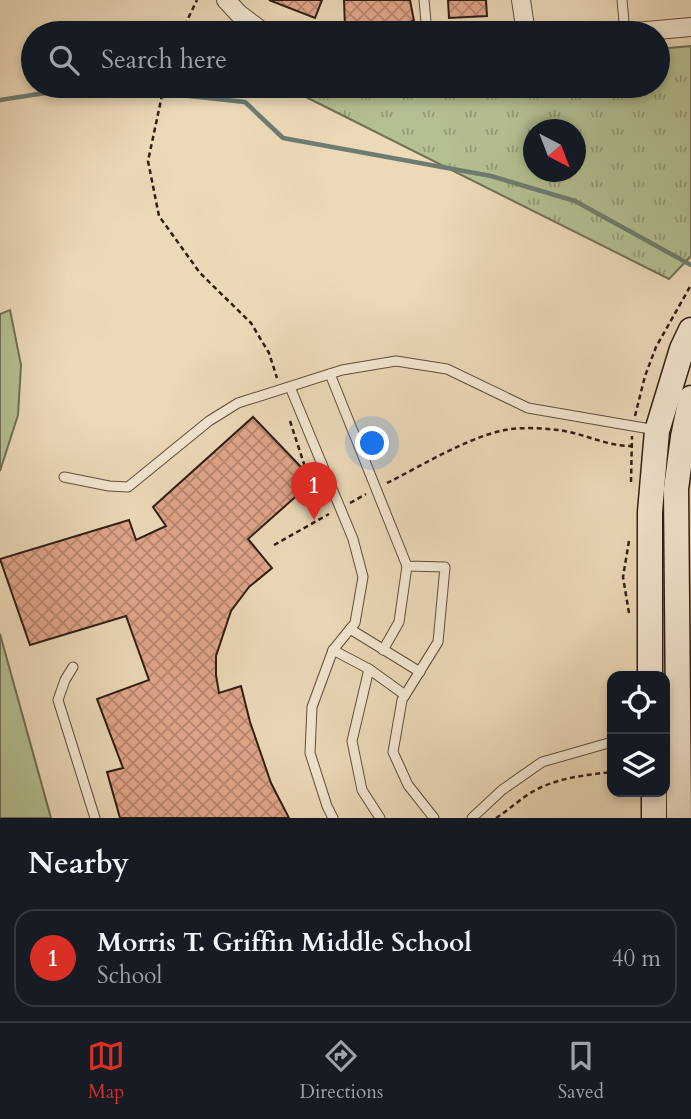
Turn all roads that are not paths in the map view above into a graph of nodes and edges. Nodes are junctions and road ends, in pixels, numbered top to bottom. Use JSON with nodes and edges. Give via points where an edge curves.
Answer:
{"nodes":[{"id":1,"x":226,"y":0,"type":"edge"},
{"id":2,"x":424,"y":0,"type":"edge"},
{"id":3,"x":521,"y":0,"type":"edge"},
{"id":4,"x":622,"y":0,"type":"edge"},
{"id":5,"x":248,"y":21,"type":"edge"},
{"id":6,"x":426,"y":21,"type":"edge"},
{"id":7,"x":524,"y":21,"type":"edge"},
{"id":8,"x":623,"y":21,"type":"edge"},
{"id":9,"x":691,"y":27,"type":"edge"},
{"id":10,"x":670,"y":29,"type":"edge"},
{"id":11,"x":691,"y":330,"type":"edge"},
{"id":12,"x":330,"y":374,"type":"junction"},
{"id":13,"x":286,"y":388,"type":"junction"},
{"id":14,"x":691,"y":398,"type":"edge"},
{"id":15,"x":657,"y":430,"type":"junction"},
{"id":16,"x":687,"y":438,"type":"edge"},
{"id":17,"x":64,"y":477,"type":"dead end"},
{"id":18,"x":683,"y":549,"type":"edge"},
{"id":19,"x":407,"y":566,"type":"junction"},
{"id":20,"x":350,"y":629,"type":"junction"},
{"id":21,"x":333,"y":650,"type":"junction"},
{"id":22,"x":383,"y":650,"type":"junction"},
{"id":23,"x":73,"y":667,"type":"dead end"},
{"id":24,"x":369,"y":669,"type":"junction"},
{"id":25,"x":650,"y":671,"type":"edge"},
{"id":26,"x":420,"y":672,"type":"junction"},
{"id":27,"x":405,"y":695,"type":"junction"},
{"id":28,"x":671,"y":733,"type":"edge"},
{"id":29,"x":607,"y":743,"type":"edge"},
{"id":30,"x":654,"y":797,"type":"edge"},
{"id":31,"x":95,"y":818,"type":"edge"},
{"id":32,"x":333,"y":818,"type":"edge"},
{"id":33,"x":380,"y":818,"type":"edge"},
{"id":34,"x":434,"y":818,"type":"edge"},
{"id":35,"x":472,"y":818,"type":"edge"},
{"id":36,"x":654,"y":818,"type":"edge"},
{"id":37,"x":679,"y":818,"type":"edge"}],
"edges":[{"from":1,"to":5,"type":"street"},
{"from":2,"to":6,"type":"lane"},
{"from":3,"to":7,"type":"street"},
{"from":4,"to":8,"type":"lane"},
{"from":9,"to":10,"type":"street"},
{"from":11,"to":15,"type":"main road"},
{"from":12,"to":13,"type":"lane"},
{"from":12,"to":15,"type":"lane","via":[[396,362],[447,369],[528,408]]},
{"from":12,"to":19,"type":"lane"},
{"from":13,"to":17,"type":"lane","via":[[239,403],[209,421],[128,487]]},
{"from":13,"to":20,"type":"lane","via":[[353,539],[363,577]]},
{"from":14,"to":16,"type":"main road"},
{"from":15,"to":16,"type":"street"},
{"from":15,"to":25,"type":"main road","via":[[650,512]]},
{"from":16,"to":18,"type":"main road","via":[[676,489]]},
{"from":18,"to":28,"type":"main road"},
{"from":19,"to":22,"type":"lane","via":[[399,622]]},
{"from":19,"to":26,"type":"lane","via":[[445,567],[438,642]]},
{"from":20,"to":21,"type":"lane"},
{"from":20,"to":22,"type":"lane"},
{"from":21,"to":24,"type":"lane"},
{"from":21,"to":32,"type":"lane","via":[[312,707],[310,753]]},
{"from":22,"to":26,"type":"lane"},
{"from":23,"to":31,"type":"lane","via":[[58,700]]},
{"from":24,"to":27,"type":"lane"},
{"from":24,"to":33,"type":"lane","via":[[352,741],[362,790]]},
{"from":26,"to":27,"type":"lane"},
{"from":27,"to":34,"type":"lane","via":[[393,752],[408,785]]},
{"from":28,"to":37,"type":"main road"},
{"from":29,"to":35,"type":"lane","via":[[542,762]]},
{"from":30,"to":36,"type":"main road"}]}
